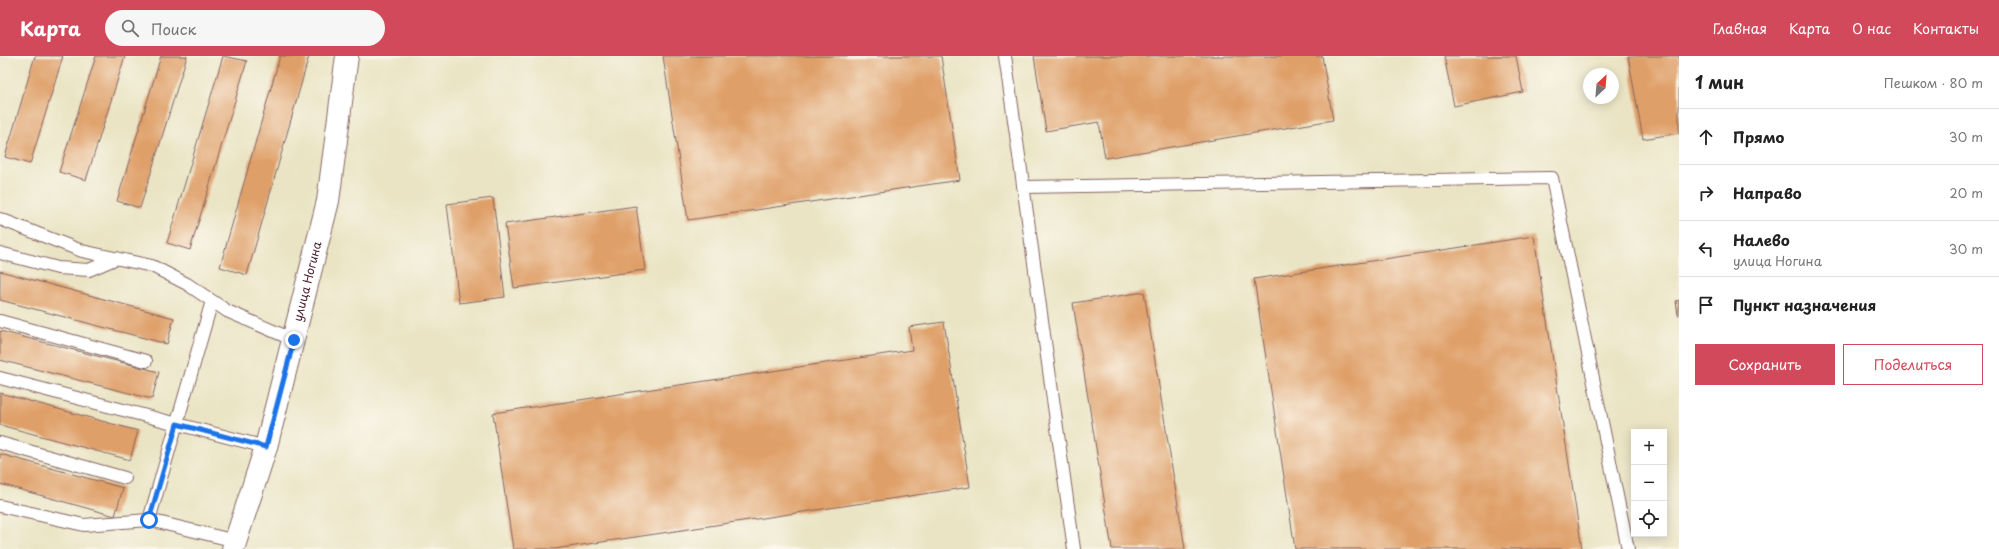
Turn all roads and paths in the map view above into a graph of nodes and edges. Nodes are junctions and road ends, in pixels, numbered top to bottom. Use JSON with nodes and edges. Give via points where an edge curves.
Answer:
{"nodes":[{"id":1,"x":347,"y":56,"type":"edge"},
{"id":2,"x":1005,"y":56,"type":"edge"},
{"id":3,"x":1023,"y":187,"type":"junction"},
{"id":4,"x":0,"y":219,"type":"edge"},
{"id":5,"x":0,"y":253,"type":"edge"},
{"id":6,"x":117,"y":258,"type":"junction"},
{"id":7,"x":212,"y":302,"type":"junction"},
{"id":8,"x":0,"y":321,"type":"edge"},
{"id":9,"x":294,"y":340,"type":"junction"},
{"id":10,"x":146,"y":361,"type":"dead end"},
{"id":11,"x":0,"y":378,"type":"edge"},
{"id":12,"x":177,"y":424,"type":"junction"},
{"id":13,"x":0,"y":443,"type":"edge"},
{"id":14,"x":266,"y":447,"type":"junction"},
{"id":15,"x":125,"y":478,"type":"dead end"},
{"id":16,"x":0,"y":506,"type":"edge"},
{"id":17,"x":149,"y":520,"type":"junction"},
{"id":18,"x":235,"y":545,"type":"edge"},
{"id":19,"x":1074,"y":549,"type":"edge"},
{"id":20,"x":1628,"y":549,"type":"edge"}],
"edges":[{"from":1,"to":9,"type":"street","name":"улица Ногина","via":[[328,201]]},
{"from":2,"to":3,"type":"lane"},
{"from":3,"to":19,"type":"lane"},
{"from":3,"to":20,"type":"lane","via":[[1552,178]]},
{"from":4,"to":6,"type":"lane","via":[[82,251]]},
{"from":5,"to":6,"type":"lane","via":[[58,268],[89,270]]},
{"from":6,"to":7,"type":"lane","via":[[152,266],[187,284]]},
{"from":7,"to":9,"type":"lane"},
{"from":7,"to":12,"type":"lane"},
{"from":8,"to":10,"type":"lane"},
{"from":9,"to":14,"type":"street","name":"улица Ногина"},
{"from":11,"to":12,"type":"lane"},
{"from":12,"to":14,"type":"lane"},
{"from":12,"to":17,"type":"lane"},
{"from":13,"to":15,"type":"lane"},
{"from":14,"to":18,"type":"street","name":"улица Ногина"},
{"from":16,"to":17,"type":"lane","via":[[84,525]]},
{"from":17,"to":18,"type":"lane"}]}
